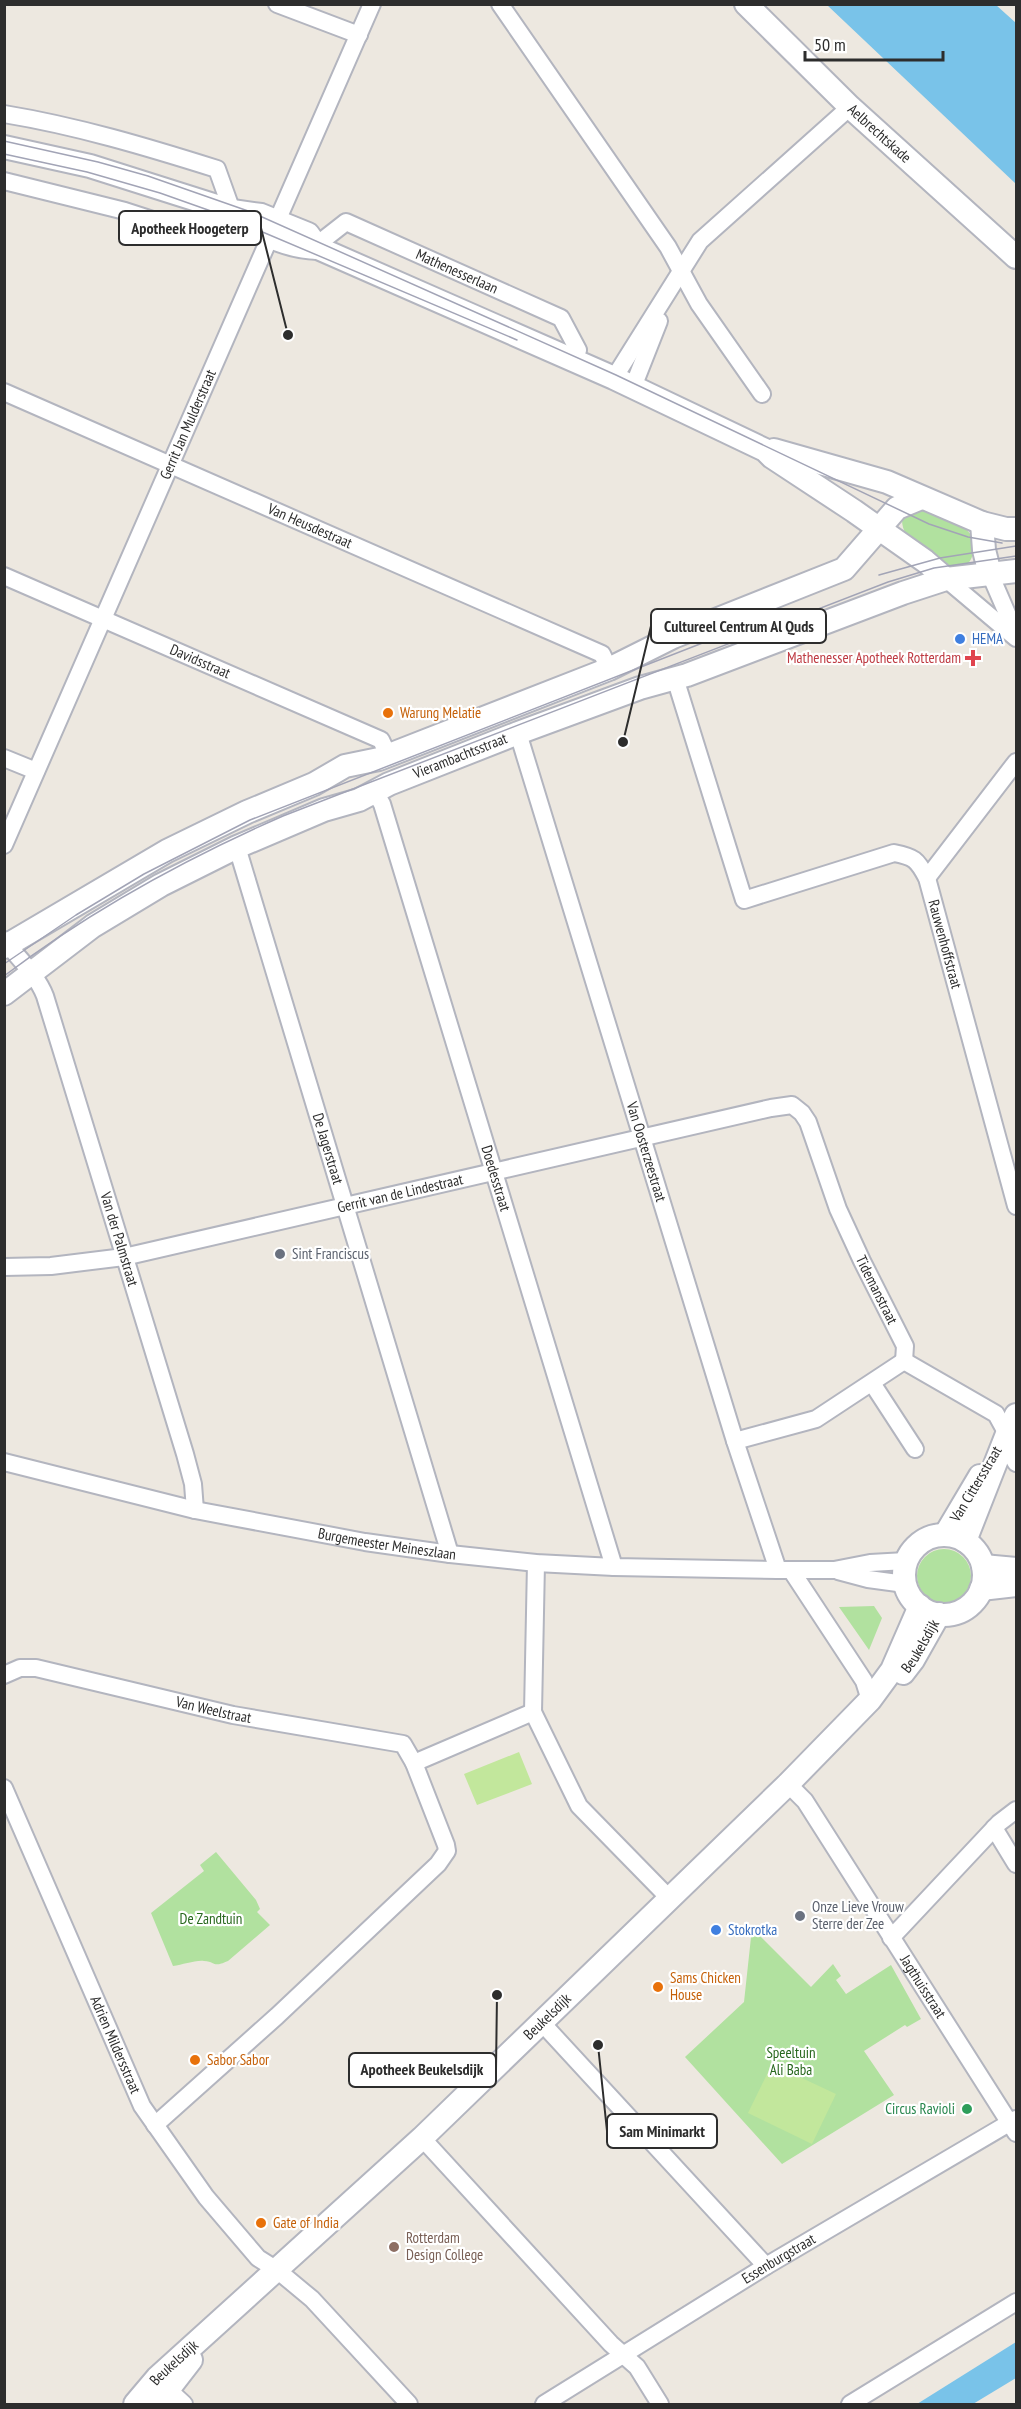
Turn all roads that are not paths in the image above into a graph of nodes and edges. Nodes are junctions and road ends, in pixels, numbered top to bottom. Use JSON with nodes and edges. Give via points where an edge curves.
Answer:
{"nodes":[{"id":1,"x":277,"y":4,"type":"edge"},
{"id":2,"x":372,"y":4,"type":"edge"},
{"id":3,"x":500,"y":4,"type":"edge"},
{"id":4,"x":746,"y":4,"type":"edge"},
{"id":5,"x":359,"y":34,"type":"junction"},
{"id":6,"x":850,"y":107,"type":"junction"},
{"id":7,"x":4,"y":114,"type":"edge"},
{"id":8,"x":4,"y":147,"type":"edge"},
{"id":9,"x":4,"y":181,"type":"edge"},
{"id":10,"x":232,"y":211,"type":"junction"},
{"id":11,"x":273,"y":228,"type":"junction"},
{"id":12,"x":318,"y":248,"type":"junction"},
{"id":13,"x":1017,"y":256,"type":"edge"},
{"id":14,"x":681,"y":271,"type":"junction"},
{"id":15,"x":574,"y":360,"type":"junction"},
{"id":16,"x":623,"y":382,"type":"junction"},
{"id":17,"x":4,"y":392,"type":"edge"},
{"id":18,"x":762,"y":394,"type":"dead end"},
{"id":19,"x":765,"y":450,"type":"junction"},
{"id":20,"x":169,"y":464,"type":"junction"},
{"id":21,"x":921,"y":498,"type":"junction"},
{"id":22,"x":982,"y":523,"type":"junction"},
{"id":23,"x":879,"y":528,"type":"junction"},
{"id":24,"x":1017,"y":529,"type":"edge"},
{"id":25,"x":1017,"y":572,"type":"edge"},
{"id":26,"x":990,"y":574,"type":"junction"},
{"id":27,"x":4,"y":576,"type":"edge"},
{"id":28,"x":946,"y":579,"type":"junction"},
{"id":29,"x":104,"y":619,"type":"junction"},
{"id":30,"x":1017,"y":636,"type":"edge"},
{"id":31,"x":609,"y":669,"type":"junction"},
{"id":32,"x":675,"y":678,"type":"junction"},
{"id":33,"x":518,"y":733,"type":"junction"},
{"id":34,"x":385,"y":748,"type":"junction"},
{"id":35,"x":4,"y":758,"type":"edge"},
{"id":36,"x":1017,"y":762,"type":"edge"},
{"id":37,"x":36,"y":771,"type":"junction"},
{"id":38,"x":375,"y":792,"type":"junction"},
{"id":39,"x":4,"y":845,"type":"edge"},
{"id":40,"x":237,"y":847,"type":"junction"},
{"id":41,"x":927,"y":878,"type":"junction"},
{"id":42,"x":6,"y":944,"type":"edge"},
{"id":43,"x":32,"y":974,"type":"junction"},
{"id":44,"x":4,"y":994,"type":"edge"},
{"id":45,"x":792,"y":1105,"type":"joint"},
{"id":46,"x":642,"y":1139,"type":"junction"},
{"id":47,"x":494,"y":1172,"type":"junction"},
{"id":48,"x":346,"y":1206,"type":"junction"},
{"id":49,"x":1017,"y":1206,"type":"edge"},
{"id":50,"x":124,"y":1257,"type":"junction"},
{"id":51,"x":4,"y":1267,"type":"edge"},
{"id":52,"x":904,"y":1360,"type":"junction"},
{"id":53,"x":872,"y":1383,"type":"junction"},
{"id":54,"x":1012,"y":1425,"type":"edge"},
{"id":55,"x":735,"y":1442,"type":"junction"},
{"id":56,"x":915,"y":1449,"type":"dead end"},
{"id":57,"x":4,"y":1462,"type":"edge"},
{"id":58,"x":1017,"y":1463,"type":"edge"},
{"id":59,"x":195,"y":1510,"type":"junction"},
{"id":60,"x":955,"y":1538,"type":"junction"},
{"id":61,"x":450,"y":1554,"type":"junction"},
{"id":62,"x":906,"y":1561,"type":"junction"},
{"id":63,"x":536,"y":1563,"type":"junction"},
{"id":64,"x":983,"y":1566,"type":"junction"},
{"id":65,"x":614,"y":1567,"type":"junction"},
{"id":66,"x":1017,"y":1569,"type":"edge"},
{"id":67,"x":784,"y":1570,"type":"junction"},
{"id":68,"x":834,"y":1570,"type":"junction"},
{"id":69,"x":905,"y":1584,"type":"junction"},
{"id":70,"x":1017,"y":1585,"type":"edge"},
{"id":71,"x":981,"y":1589,"type":"junction"},
{"id":72,"x":929,"y":1610,"type":"junction"},
{"id":73,"x":4,"y":1675,"type":"edge"},
{"id":74,"x":870,"y":1700,"type":"junction"},
{"id":75,"x":533,"y":1712,"type":"junction"},
{"id":76,"x":414,"y":1763,"type":"junction"},
{"id":77,"x":788,"y":1784,"type":"junction"},
{"id":78,"x":4,"y":1788,"type":"edge"},
{"id":79,"x":1017,"y":1810,"type":"edge"},
{"id":80,"x":994,"y":1828,"type":"junction"},
{"id":81,"x":1017,"y":1864,"type":"edge"},
{"id":82,"x":670,"y":1899,"type":"junction"},
{"id":83,"x":891,"y":1938,"type":"junction"},
{"id":84,"x":542,"y":2022,"type":"junction"},
{"id":85,"x":155,"y":2125,"type":"junction"},
{"id":86,"x":1014,"y":2125,"type":"edge"},
{"id":87,"x":422,"y":2138,"type":"junction"},
{"id":88,"x":766,"y":2266,"type":"junction"},
{"id":89,"x":277,"y":2270,"type":"junction"},
{"id":90,"x":1017,"y":2302,"type":"edge"},
{"id":91,"x":624,"y":2356,"type":"junction"},
{"id":92,"x":166,"y":2395,"type":"edge"},
{"id":93,"x":135,"y":2404,"type":"edge"},
{"id":94,"x":408,"y":2404,"type":"edge"},
{"id":95,"x":544,"y":2404,"type":"edge"},
{"id":96,"x":660,"y":2404,"type":"edge"},
{"id":97,"x":850,"y":2404,"type":"edge"}],
"edges":[{"from":1,"to":5,"type":"street"},
{"from":2,"to":5,"type":"street","name":"Gerrit Jan Mulderstraat"},
{"from":3,"to":14,"type":"street","via":[[668,246]]},
{"from":4,"to":6,"type":"street","name":"Aelbrechtskade"},
{"from":5,"to":11,"type":"street","name":"Gerrit Jan Mulderstraat"},
{"from":6,"to":13,"type":"street","name":"Aelbrechtskade"},
{"from":6,"to":14,"type":"street","via":[[700,240]]},
{"from":7,"to":10,"type":"street","via":[[132,142],[217,169]]},
{"from":8,"to":10,"type":"street","via":[[90,166]]},
{"from":9,"to":10,"type":"street","via":[[125,211],[199,235]]},
{"from":10,"to":11,"type":"street","via":[[254,229]]},
{"from":11,"to":12,"type":"street","via":[[292,246]]},
{"from":11,"to":20,"type":"street","name":"Gerrit Jan Mulderstraat"},
{"from":12,"to":15,"type":"street"},
{"from":12,"to":15,"type":"street","name":"Mathenesserlaan","via":[[346,222],[561,318],[578,350]]},
{"from":14,"to":16,"type":"street"},
{"from":14,"to":18,"type":"street","via":[[699,304]]},
{"from":15,"to":16,"type":"street"},
{"from":16,"to":19,"type":"street"},
{"from":17,"to":20,"type":"street","name":"Van Heusdestraat"},
{"from":19,"to":21,"type":"street","via":[[882,480]]},
{"from":19,"to":23,"type":"street"},
{"from":20,"to":29,"type":"street","name":"Gerrit Jan Mulderstraat"},
{"from":20,"to":31,"type":"street","name":"Van Heusdestraat","via":[[602,654]]},
{"from":21,"to":22,"type":"street"},
{"from":21,"to":23,"type":"street","name":"Vierambachtsstraat","via":[[899,507]]},
{"from":22,"to":24,"type":"street"},
{"from":22,"to":26,"type":"street"},
{"from":23,"to":28,"type":"street"},
{"from":23,"to":31,"type":"street","name":"Vierambachtsstraat","via":[[844,569],[673,638]]},
{"from":25,"to":26,"type":"street","name":"Vierambachtsstraat"},
{"from":26,"to":28,"type":"street","name":"Vierambachtsstraat"},
{"from":26,"to":30,"type":"street"},
{"from":27,"to":29,"type":"street","name":"Davidsstraat"},
{"from":28,"to":30,"type":"street"},
{"from":28,"to":32,"type":"street","name":"Vierambachtsstraat"},
{"from":29,"to":34,"type":"street","name":"Davidsstraat"},
{"from":29,"to":37,"type":"street","name":"Gerrit Jan Mulderstraat"},
{"from":31,"to":34,"type":"street","name":"Vierambachtsstraat"},
{"from":32,"to":33,"type":"street","name":"Vierambachtsstraat"},
{"from":32,"to":41,"type":"street","name":"Rauwenhoffstraat","via":[[744,900],[894,853],[913,857]]},
{"from":33,"to":38,"type":"street","name":"Vierambachtsstraat"},
{"from":33,"to":46,"type":"street","name":"Van Oosterzeestraat"},
{"from":34,"to":42,"type":"street","name":"Vierambachtsstraat","via":[[167,851]]},
{"from":35,"to":37,"type":"street"},
{"from":36,"to":41,"type":"street"},
{"from":37,"to":39,"type":"street","name":"Gerrit Jan Mulderstraat"},
{"from":38,"to":40,"type":"street","name":"Vierambachtsstraat"},
{"from":38,"to":47,"type":"street","name":"Doedesstraat","via":[[382,804]]},
{"from":40,"to":43,"type":"street","name":"Vierambachtsstraat","via":[[101,921]]},
{"from":40,"to":48,"type":"street","name":"De Jagerstraat"},
{"from":41,"to":49,"type":"street","name":"Rauwenhoffstraat"},
{"from":42,"to":43,"type":"street"},
{"from":43,"to":44,"type":"street","name":"Vierambachtsstraat"},
{"from":43,"to":50,"type":"street","name":"Van der Palmstraat","via":[[40,981],[45,996]]},
{"from":45,"to":46,"type":"street","name":"Gerrit van de Lindestraat"},
{"from":45,"to":52,"type":"street","name":"Tidemanstraat","via":[[808,1122],[838,1209],[905,1346]]},
{"from":46,"to":47,"type":"street","name":"Gerrit van de Lindestraat"},
{"from":46,"to":55,"type":"street","name":"Van Oosterzeestraat"},
{"from":47,"to":48,"type":"street","name":"Gerrit van de Lindestraat"},
{"from":47,"to":65,"type":"street","name":"Doedesstraat"},
{"from":48,"to":50,"type":"street","name":"Gerrit van de Lindestraat"},
{"from":48,"to":61,"type":"street","name":"De Jagerstraat"},
{"from":50,"to":51,"type":"street","name":"Gerrit van de Lindestraat"},
{"from":50,"to":59,"type":"street","name":"Van der Palmstraat","via":[[188,1464]]},
{"from":52,"to":53,"type":"street"},
{"from":52,"to":54,"type":"street"},
{"from":53,"to":55,"type":"street","via":[[816,1419]]},
{"from":53,"to":56,"type":"street"},
{"from":54,"to":58,"type":"street","via":[[1012,1456]]},
{"from":54,"to":60,"type":"street","name":"Van Cittersstraat"},
{"from":55,"to":67,"type":"street","name":"Van Oosterzeestraat"},
{"from":57,"to":59,"type":"street","name":"Burgemeester Meineszlaan"},
{"from":59,"to":61,"type":"street","name":"Burgemeester Meineszlaan"},
{"from":60,"to":62,"type":"street","via":[[929,1538],[915,1547]]},
{"from":60,"to":64,"type":"street","via":[[977,1553]]},
{"from":61,"to":63,"type":"street","name":"Burgemeester Meineszlaan"},
{"from":62,"to":68,"type":"street"},
{"from":62,"to":69,"type":"street"},
{"from":63,"to":65,"type":"street","name":"Burgemeester Meineszlaan"},
{"from":63,"to":75,"type":"street"},
{"from":64,"to":66,"type":"street"},
{"from":64,"to":71,"type":"street"},
{"from":65,"to":67,"type":"street","name":"Burgemeester Meineszlaan"},
{"from":67,"to":68,"type":"street","name":"Burgemeester Meineszlaan"},
{"from":67,"to":74,"type":"street","name":"Van Oosterzeestraat","via":[[864,1681]]},
{"from":68,"to":69,"type":"street"},
{"from":69,"to":72,"type":"street","via":[[912,1598]]},
{"from":70,"to":71,"type":"street"},
{"from":71,"to":72,"type":"street","via":[[963,1610],[951,1614]]},
{"from":72,"to":74,"type":"street","name":"Beukelsdijk"},
{"from":73,"to":76,"type":"street","name":"Van Weelstraat","via":[[20,1668],[36,1668],[233,1715],[403,1744]]},
{"from":74,"to":77,"type":"street","name":"Beukelsdijk"},
{"from":75,"to":76,"type":"street"},
{"from":75,"to":82,"type":"street","via":[[579,1806]]},
{"from":76,"to":85,"type":"street","via":[[446,1845],[447,1851],[438,1864]]},
{"from":77,"to":82,"type":"street","name":"Beukelsdijk"},
{"from":77,"to":83,"type":"street","name":"Jagthuisstraat","via":[[805,1801]]},
{"from":78,"to":85,"type":"street","name":"Adrien Mildersstraat","via":[[132,2085]]},
{"from":79,"to":80,"type":"street"},
{"from":80,"to":81,"type":"street"},
{"from":80,"to":83,"type":"street"},
{"from":82,"to":84,"type":"street","name":"Beukelsdijk"},
{"from":83,"to":86,"type":"street","name":"Jagthuisstraat"},
{"from":84,"to":87,"type":"street","name":"Beukelsdijk"},
{"from":84,"to":88,"type":"street"},
{"from":85,"to":89,"type":"street","name":"Adrien Mildersstraat","via":[[206,2197],[258,2258]]},
{"from":86,"to":88,"type":"street","name":"Essenburgstraat"},
{"from":87,"to":89,"type":"street","name":"Beukelsdijk"},
{"from":87,"to":91,"type":"street"},
{"from":88,"to":91,"type":"street","name":"Essenburgstraat"},
{"from":89,"to":92,"type":"street","name":"Beukelsdijk","via":[[217,2325]]},
{"from":89,"to":94,"type":"street","name":"Adrien Mildersstraat","via":[[312,2299]]},
{"from":90,"to":97,"type":"street"},
{"from":91,"to":95,"type":"street","name":"Essenburgstraat"},
{"from":91,"to":96,"type":"street","via":[[638,2367]]},
{"from":92,"to":93,"type":"street","name":"Beukelsdijk"}]}
